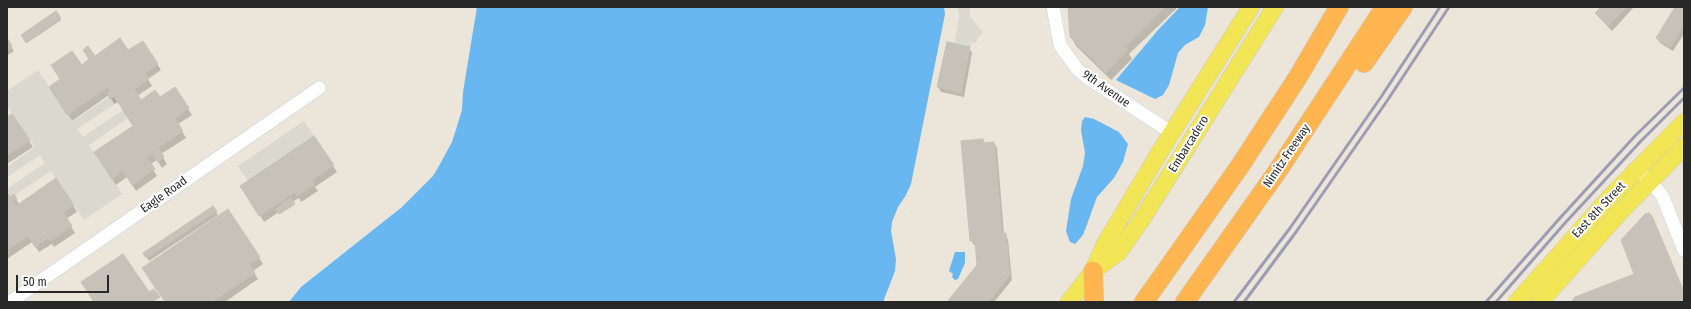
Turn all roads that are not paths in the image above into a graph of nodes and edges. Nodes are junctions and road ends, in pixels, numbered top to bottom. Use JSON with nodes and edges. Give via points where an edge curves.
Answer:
{"nodes":[{"id":1,"x":1053,"y":7,"type":"edge"},
{"id":2,"x":1251,"y":7,"type":"edge"},
{"id":3,"x":1275,"y":7,"type":"edge"},
{"id":4,"x":1339,"y":7,"type":"edge"},
{"id":5,"x":1385,"y":7,"type":"edge"},
{"id":6,"x":1403,"y":7,"type":"edge"},
{"id":7,"x":319,"y":88,"type":"dead end"},
{"id":8,"x":1684,"y":122,"type":"edge"},
{"id":9,"x":1172,"y":133,"type":"junction"},
{"id":10,"x":1684,"y":147,"type":"edge"},
{"id":11,"x":1637,"y":168,"type":"junction"},
{"id":12,"x":1650,"y":181,"type":"junction"},
{"id":13,"x":1263,"y":192,"type":"junction"},
{"id":14,"x":1684,"y":250,"type":"edge"},
{"id":15,"x":1093,"y":271,"type":"junction"},
{"id":16,"x":10,"y":302,"type":"edge"},
{"id":17,"x":1069,"y":302,"type":"edge"},
{"id":18,"x":1094,"y":302,"type":"edge"},
{"id":19,"x":1144,"y":302,"type":"edge"},
{"id":20,"x":1185,"y":302,"type":"edge"},
{"id":21,"x":1517,"y":302,"type":"edge"},
{"id":22,"x":1540,"y":302,"type":"edge"}],
"edges":[{"from":1,"to":9,"type":"street","name":"9th Avenue","via":[[1060,45],[1077,69]]},
{"from":2,"to":9,"type":"main road","name":"Embarcadero"},
{"from":3,"to":15,"type":"main road","name":"Embarcadero","via":[[1138,224],[1118,253]]},
{"from":4,"to":19,"type":"highway","via":[[1298,77],[1240,166]]},
{"from":5,"to":13,"type":"highway","name":"Nimitz Freeway"},
{"from":6,"to":13,"type":"highway","via":[[1346,89]]},
{"from":7,"to":16,"type":"street","name":"Eagle Road"},
{"from":8,"to":11,"type":"main road","name":"East 8th Street"},
{"from":9,"to":15,"type":"main road","name":"Embarcadero","via":[[1106,242]]},
{"from":10,"to":12,"type":"main road","name":"East 8th Street"},
{"from":11,"to":12,"type":"street"},
{"from":11,"to":21,"type":"main road","name":"East 8th Street"},
{"from":12,"to":14,"type":"street","via":[[1662,195]]},
{"from":12,"to":22,"type":"main road","name":"East 8th Street"},
{"from":13,"to":20,"type":"highway","name":"Nimitz Freeway"},
{"from":15,"to":17,"type":"main road","name":"Embarcadero"},
{"from":15,"to":18,"type":"highway"}]}
